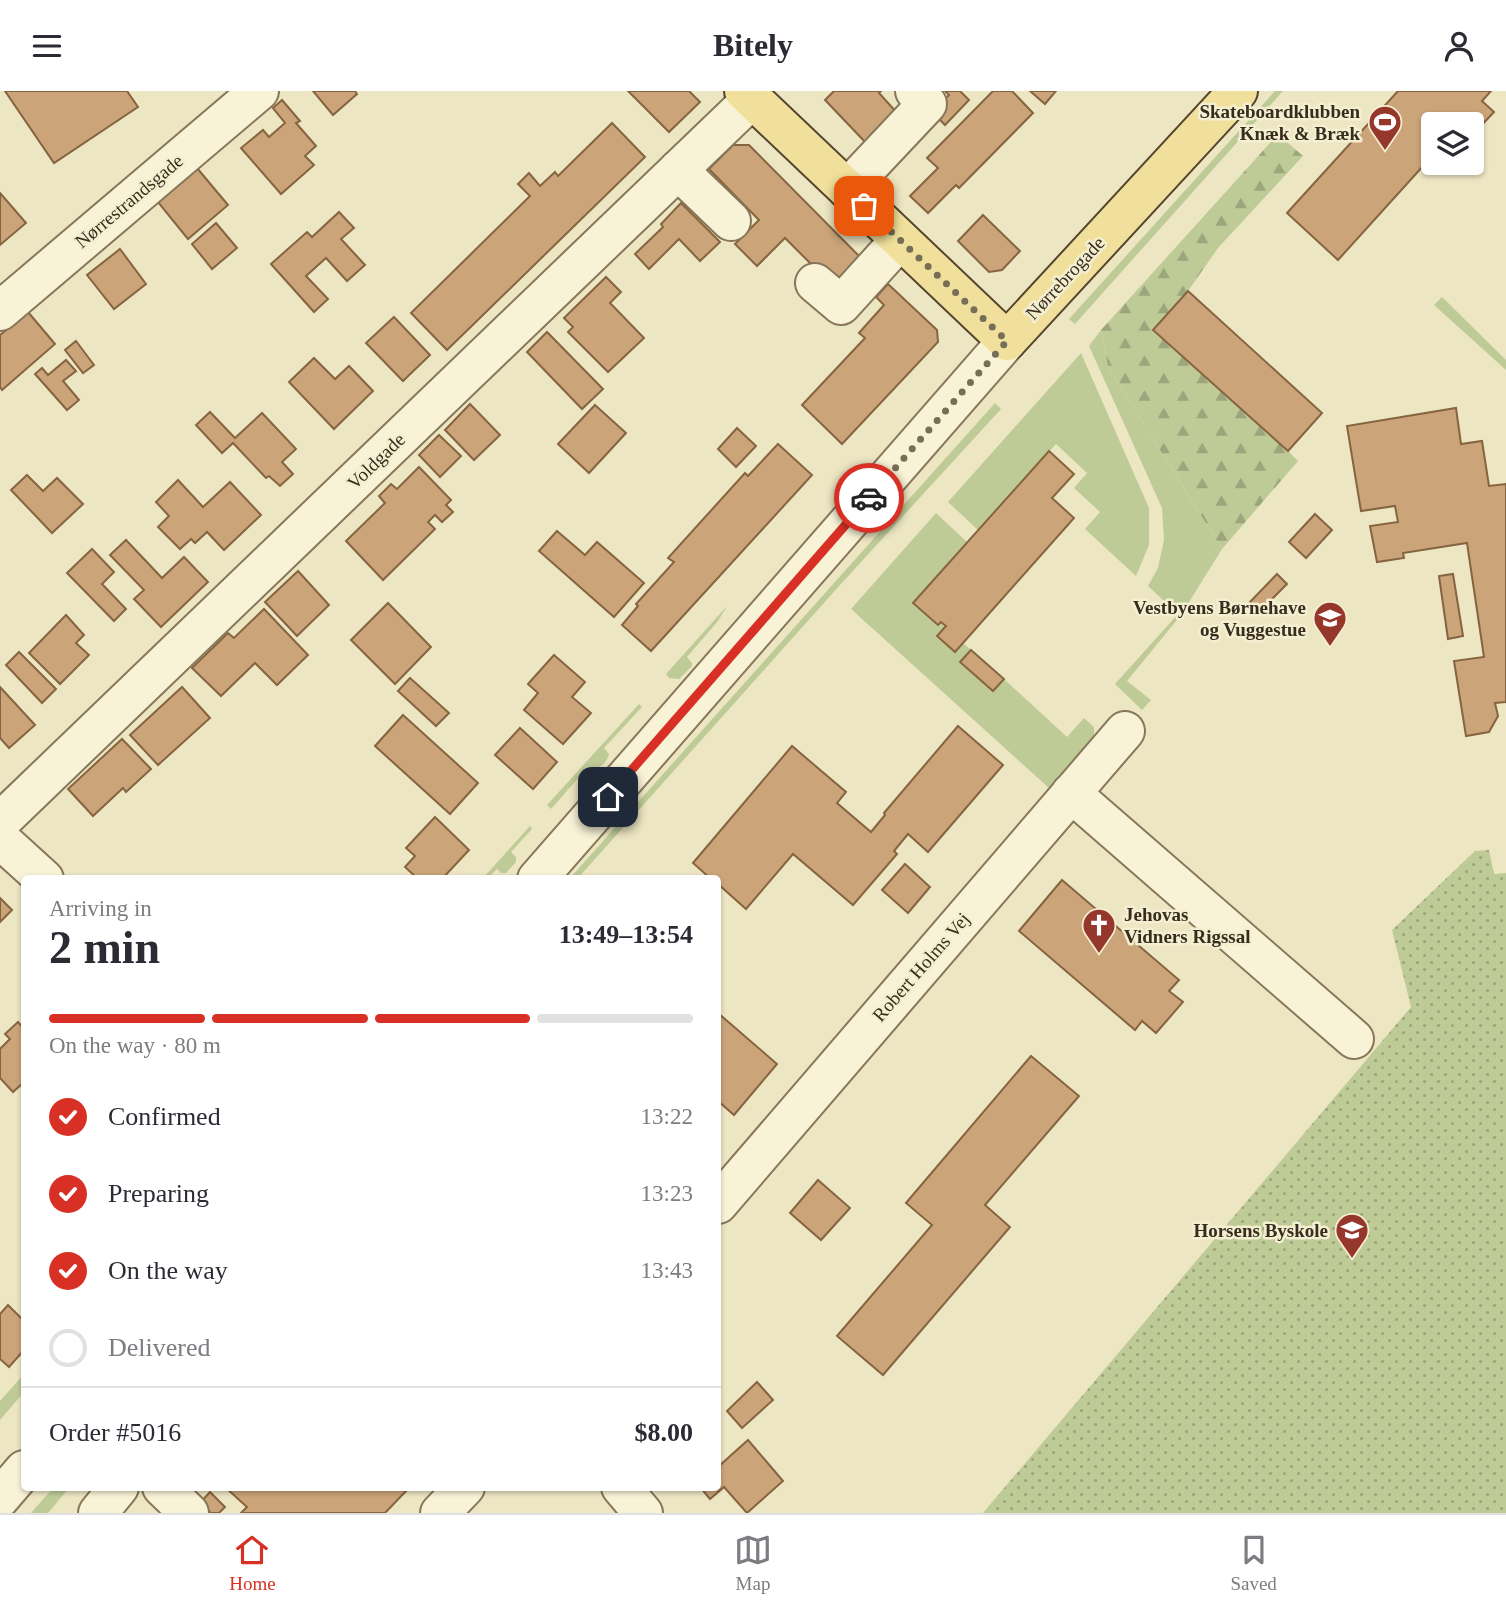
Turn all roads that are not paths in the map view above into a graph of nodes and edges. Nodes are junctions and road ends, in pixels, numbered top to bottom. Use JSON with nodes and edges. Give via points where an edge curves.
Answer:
{"nodes":[{"id":1,"x":259,"y":91,"type":"edge"},
{"id":2,"x":915,"y":91,"type":"edge"},
{"id":3,"x":1238,"y":91,"type":"edge"},
{"id":4,"x":748,"y":95,"type":"edge"},
{"id":5,"x":678,"y":170,"type":"junction"},
{"id":6,"x":846,"y":188,"type":"junction"},
{"id":7,"x":731,"y":221,"type":"dead end"},
{"id":8,"x":900,"y":240,"type":"junction"},
{"id":9,"x":815,"y":283,"type":"dead end"},
{"id":10,"x":0,"y":311,"type":"edge"},
{"id":11,"x":1007,"y":341,"type":"junction"},
{"id":12,"x":1125,"y":731,"type":"dead end"},
{"id":13,"x":1071,"y":793,"type":"junction"},
{"id":14,"x":0,"y":822,"type":"edge"},
{"id":15,"x":0,"y":839,"type":"edge"},
{"id":16,"x":40,"y":875,"type":"edge"},
{"id":17,"x":540,"y":875,"type":"edge"},
{"id":18,"x":1354,"y":1039,"type":"dead end"},
{"id":19,"x":721,"y":1201,"type":"edge"},
{"id":20,"x":21,"y":1474,"type":"edge"},
{"id":21,"x":116,"y":1491,"type":"edge"},
{"id":22,"x":166,"y":1491,"type":"edge"},
{"id":23,"x":461,"y":1491,"type":"edge"},
{"id":24,"x":624,"y":1491,"type":"edge"},
{"id":25,"x":0,"y":1498,"type":"edge"},
{"id":26,"x":99,"y":1513,"type":"edge"},
{"id":27,"x":189,"y":1513,"type":"edge"},
{"id":28,"x":440,"y":1513,"type":"edge"},
{"id":29,"x":643,"y":1513,"type":"edge"}],
"edges":[{"from":1,"to":10,"type":"street","name":"Nørrestrandsgade"},
{"from":2,"to":6,"type":"street","via":[[927,104]]},
{"from":3,"to":11,"type":"main road","name":"Nørrebrogade"},
{"from":4,"to":5,"type":"street","name":"Voldgade"},
{"from":4,"to":6,"type":"main road"},
{"from":5,"to":7,"type":"street"},
{"from":5,"to":14,"type":"street","name":"Voldgade"},
{"from":6,"to":8,"type":"main road"},
{"from":8,"to":9,"type":"street","via":[[841,306]]},
{"from":8,"to":11,"type":"main road"},
{"from":11,"to":17,"type":"street","name":"Nørrebrogade"},
{"from":12,"to":13,"type":"street","name":"Robert Holms Vej"},
{"from":13,"to":18,"type":"street"},
{"from":13,"to":19,"type":"street","name":"Robert Holms Vej"},
{"from":15,"to":16,"type":"street"},
{"from":20,"to":25,"type":"street"},
{"from":21,"to":26,"type":"street"},
{"from":22,"to":27,"type":"street"},
{"from":23,"to":28,"type":"street"},
{"from":24,"to":29,"type":"street"}]}
